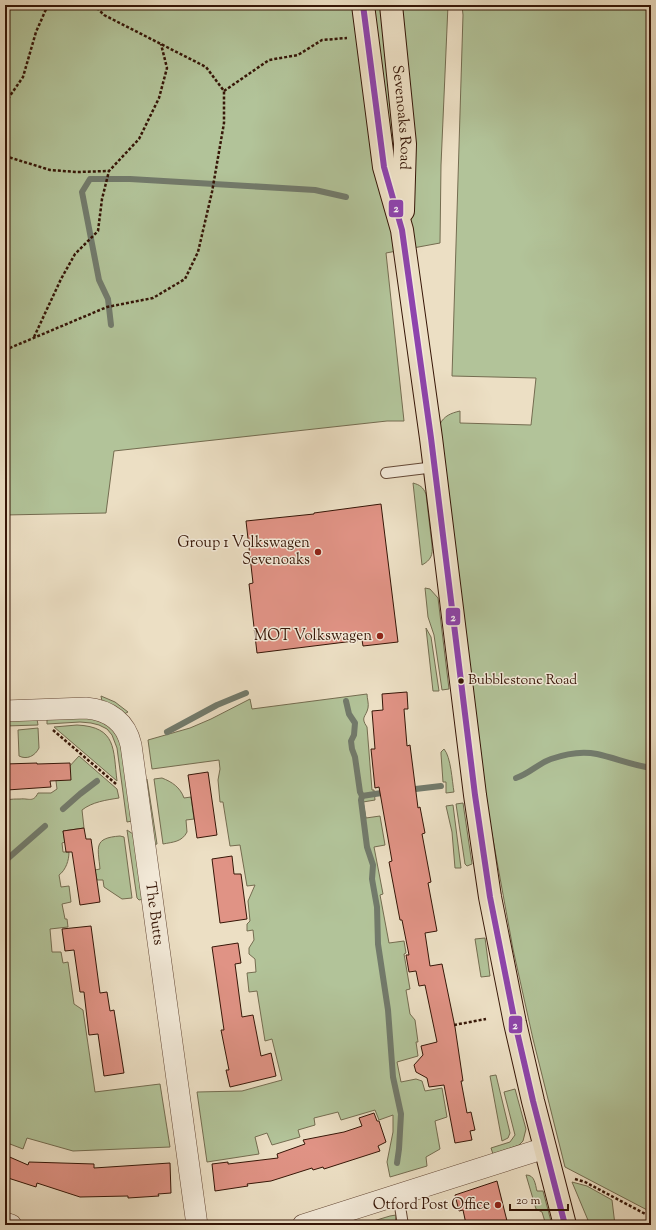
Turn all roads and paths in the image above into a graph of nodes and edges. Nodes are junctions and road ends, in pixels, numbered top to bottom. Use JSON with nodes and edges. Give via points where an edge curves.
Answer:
{"nodes":[{"id":1,"x":50,"y":5,"type":"edge"},
{"id":2,"x":94,"y":5,"type":"edge"},
{"id":3,"x":363,"y":5,"type":"edge"},
{"id":4,"x":391,"y":5,"type":"edge"},
{"id":5,"x":367,"y":37,"type":"junction"},
{"id":6,"x":161,"y":43,"type":"junction"},
{"id":7,"x":224,"y":91,"type":"junction"},
{"id":8,"x":5,"y":103,"type":"edge"},
{"id":9,"x":5,"y":156,"type":"edge"},
{"id":10,"x":109,"y":171,"type":"junction"},
{"id":11,"x":402,"y":230,"type":"junction"},
{"id":12,"x":34,"y":337,"type":"junction"},
{"id":13,"x":5,"y":350,"type":"edge"},
{"id":14,"x":435,"y":467,"type":"junction"},
{"id":15,"x":386,"y":473,"type":"dead end"},
{"id":16,"x":5,"y":712,"type":"edge"},
{"id":17,"x":48,"y":726,"type":"dead end"},
{"id":18,"x":120,"y":787,"type":"dead end"},
{"id":19,"x":486,"y":1019,"type":"dead end"},
{"id":20,"x":454,"y":1025,"type":"dead end"},
{"id":21,"x":545,"y":1148,"type":"junction"},
{"id":22,"x":573,"y":1178,"type":"dead end"},
{"id":23,"x":398,"y":1194,"type":"junction"},
{"id":24,"x":651,"y":1217,"type":"edge"},
{"id":25,"x":5,"y":1223,"type":"edge"},
{"id":26,"x":11,"y":1225,"type":"edge"},
{"id":27,"x":197,"y":1225,"type":"edge"},
{"id":28,"x":303,"y":1225,"type":"edge"},
{"id":29,"x":403,"y":1225,"type":"edge"},
{"id":30,"x":565,"y":1225,"type":"edge"}],
"edges":[{"from":1,"to":8,"type":"path","via":[[36,32],[23,77]]},
{"from":2,"to":6,"type":"path","via":[[104,15]]},
{"from":3,"to":5,"type":"main road","name":"Sevenoaks Road"},
{"from":4,"to":11,"type":"main road","name":"Sevenoaks Road","via":[[405,144]]},
{"from":5,"to":7,"type":"path","via":[[322,40],[298,55],[269,60]]},
{"from":5,"to":11,"type":"main road","name":"Sevenoaks Road","via":[[384,167]]},
{"from":6,"to":7,"type":"path","via":[[206,67]]},
{"from":6,"to":10,"type":"path","via":[[167,68],[160,98],[138,139]]},
{"from":7,"to":12,"type":"path","via":[[224,122],[212,192],[198,252],[185,279],[153,298],[107,307]]},
{"from":9,"to":10,"type":"path","via":[[50,170]]},
{"from":10,"to":12,"type":"path","via":[[98,231],[75,254]]},
{"from":11,"to":14,"type":"main road","name":"Sevenoaks Road"},
{"from":12,"to":13,"type":"path"},
{"from":14,"to":15,"type":"lane"},
{"from":14,"to":21,"type":"main road","name":"Sevenoaks Road","via":[[487,883],[515,1023]]},
{"from":16,"to":27,"type":"street","name":"The Butts","via":[[94,708],[115,718],[127,733],[131,745]]},
{"from":17,"to":18,"type":"path"},
{"from":19,"to":20,"type":"path"},
{"from":21,"to":23,"type":"street"},
{"from":21,"to":30,"type":"main road","name":"Sevenoaks Road"},
{"from":22,"to":24,"type":"path"},
{"from":23,"to":28,"type":"street"},
{"from":23,"to":29,"type":"lane"},
{"from":25,"to":26,"type":"street"}]}
